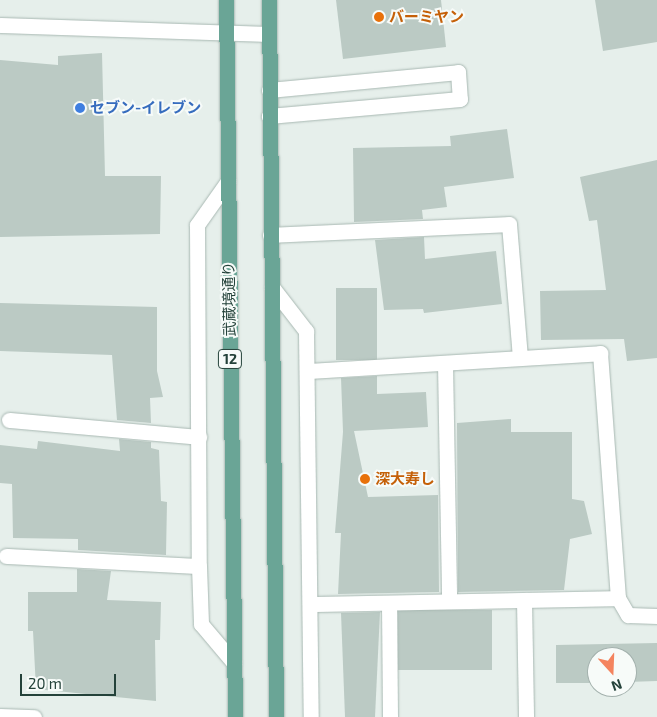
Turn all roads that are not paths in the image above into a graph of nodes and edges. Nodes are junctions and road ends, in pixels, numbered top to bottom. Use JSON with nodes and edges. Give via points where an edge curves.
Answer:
{"nodes":[{"id":1,"x":226,"y":0,"type":"edge"},
{"id":2,"x":269,"y":0,"type":"edge"},
{"id":3,"x":0,"y":25,"type":"edge"},
{"id":4,"x":226,"y":33,"type":"junction"},
{"id":5,"x":269,"y":34,"type":"junction"},
{"id":6,"x":269,"y":90,"type":"junction"},
{"id":7,"x":269,"y":116,"type":"junction"},
{"id":8,"x":228,"y":181,"type":"junction"},
{"id":9,"x":270,"y":234,"type":"junction"},
{"id":10,"x":272,"y":287,"type":"junction"},
{"id":11,"x":520,"y":357,"type":"junction"},
{"id":12,"x":445,"y":363,"type":"junction"},
{"id":13,"x":308,"y":371,"type":"junction"},
{"id":14,"x":9,"y":420,"type":"dead end"},
{"id":15,"x":199,"y":437,"type":"junction"},
{"id":16,"x":6,"y":556,"type":"dead end"},
{"id":17,"x":199,"y":566,"type":"junction"},
{"id":18,"x":618,"y":598,"type":"junction"},
{"id":19,"x":524,"y":600,"type":"junction"},
{"id":20,"x":449,"y":601,"type":"junction"},
{"id":21,"x":389,"y":603,"type":"junction"},
{"id":22,"x":310,"y":604,"type":"junction"},
{"id":23,"x":657,"y":616,"type":"edge"},
{"id":24,"x":234,"y":663,"type":"junction"},
{"id":25,"x":0,"y":716,"type":"edge"},
{"id":26,"x":34,"y":717,"type":"edge"},
{"id":27,"x":235,"y":717,"type":"edge"},
{"id":28,"x":276,"y":717,"type":"edge"},
{"id":29,"x":311,"y":717,"type":"edge"},
{"id":30,"x":390,"y":717,"type":"edge"},
{"id":31,"x":526,"y":717,"type":"edge"}],
"edges":[{"from":1,"to":4,"type":"main road","name":"武蔵境通り","number":"12"},
{"from":2,"to":5,"type":"main road"},
{"from":3,"to":4,"type":"street"},
{"from":4,"to":5,"type":"street"},
{"from":4,"to":8,"type":"main road","name":"武蔵境通り","number":"12"},
{"from":5,"to":6,"type":"main road"},
{"from":6,"to":7,"type":"main road"},
{"from":6,"to":7,"type":"street","via":[[458,72],[460,99]]},
{"from":7,"to":9,"type":"main road"},
{"from":8,"to":15,"type":"street","via":[[197,226]]},
{"from":8,"to":24,"type":"main road","name":"武蔵境通り","number":"12"},
{"from":9,"to":10,"type":"main road"},
{"from":9,"to":11,"type":"street","via":[[509,224]]},
{"from":10,"to":13,"type":"street","via":[[306,331]]},
{"from":10,"to":28,"type":"main road"},
{"from":11,"to":12,"type":"street"},
{"from":11,"to":18,"type":"street","via":[[600,353]]},
{"from":12,"to":13,"type":"street"},
{"from":12,"to":20,"type":"street"},
{"from":13,"to":22,"type":"street"},
{"from":14,"to":15,"type":"street"},
{"from":15,"to":17,"type":"street"},
{"from":16,"to":17,"type":"street"},
{"from":17,"to":24,"type":"street","via":[[201,624]]},
{"from":18,"to":19,"type":"street"},
{"from":18,"to":23,"type":"street","via":[[628,615]]},
{"from":19,"to":20,"type":"street"},
{"from":19,"to":31,"type":"street"},
{"from":20,"to":21,"type":"street"},
{"from":21,"to":22,"type":"street"},
{"from":21,"to":30,"type":"street"},
{"from":22,"to":29,"type":"street"},
{"from":24,"to":27,"type":"main road","name":"武蔵境通り","number":"12"},
{"from":25,"to":26,"type":"street"}]}
